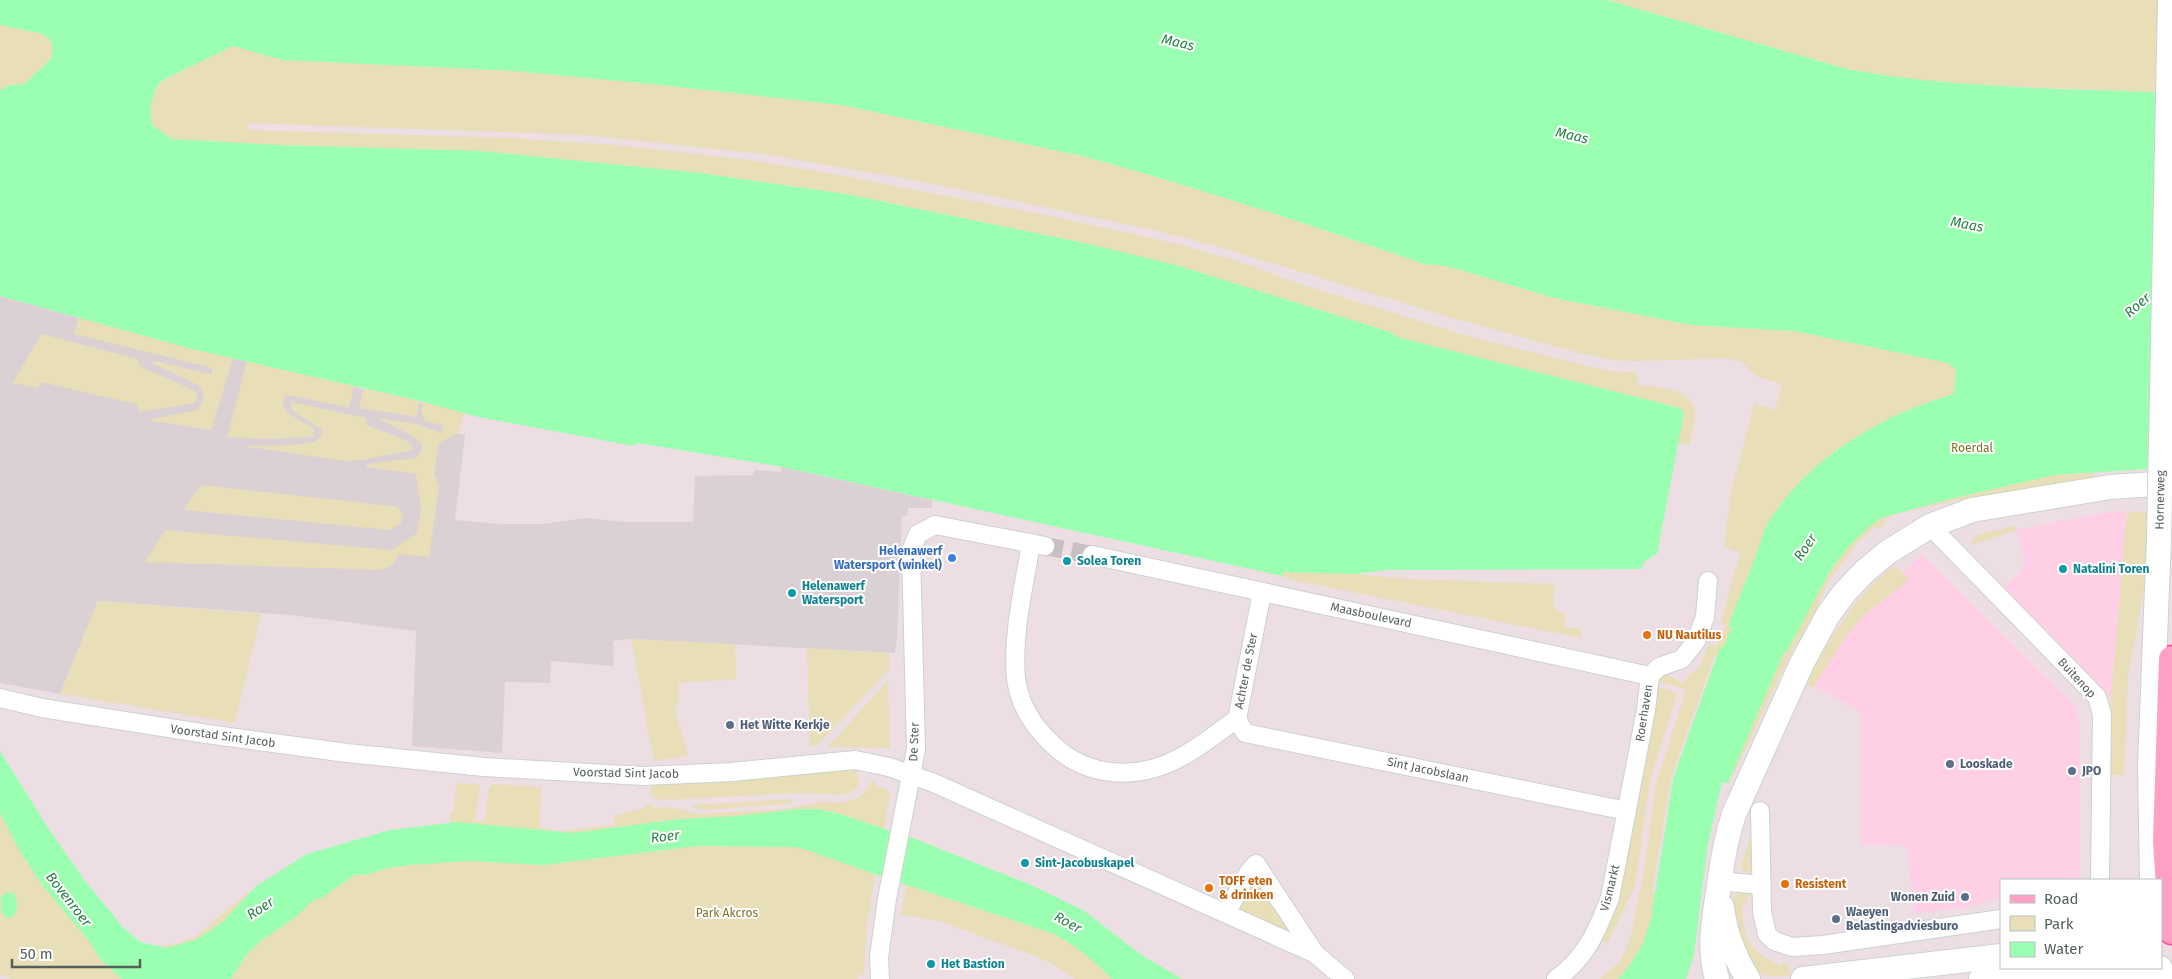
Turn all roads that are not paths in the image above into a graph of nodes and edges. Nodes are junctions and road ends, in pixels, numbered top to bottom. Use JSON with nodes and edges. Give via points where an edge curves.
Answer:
{"nodes":[{"id":1,"x":2170,"y":0,"type":"edge"},
{"id":2,"x":2172,"y":483,"type":"edge"},
{"id":3,"x":1930,"y":526,"type":"junction"},
{"id":4,"x":1038,"y":545,"type":"joint"},
{"id":5,"x":1092,"y":555,"type":"tunnel mouth"},
{"id":6,"x":1708,"y":581,"type":"dead end"},
{"id":7,"x":1262,"y":593,"type":"junction"},
{"id":8,"x":2172,"y":659,"type":"edge"},
{"id":9,"x":1650,"y":676,"type":"junction"},
{"id":10,"x":0,"y":698,"type":"edge"},
{"id":11,"x":1237,"y":719,"type":"junction"},
{"id":12,"x":2172,"y":730,"type":"edge"},
{"id":13,"x":911,"y":774,"type":"junction"},
{"id":14,"x":1627,"y":811,"type":"junction"},
{"id":15,"x":1760,"y":811,"type":"dead end"},
{"id":16,"x":2100,"y":879,"type":"edge"},
{"id":17,"x":2152,"y":879,"type":"edge"},
{"id":18,"x":1719,"y":881,"type":"junction"},
{"id":19,"x":1762,"y":884,"type":"junction"},
{"id":20,"x":1226,"y":913,"type":"junction"},
{"id":21,"x":2000,"y":919,"type":"edge"},
{"id":22,"x":2172,"y":931,"type":"edge"},
{"id":23,"x":1314,"y":953,"type":"junction"},
{"id":24,"x":2000,"y":956,"type":"edge"},
{"id":25,"x":1828,"y":977,"type":"edge"},
{"id":26,"x":880,"y":979,"type":"edge"},
{"id":27,"x":1345,"y":979,"type":"edge"},
{"id":28,"x":1556,"y":979,"type":"edge"},
{"id":29,"x":1717,"y":979,"type":"edge"},
{"id":30,"x":1748,"y":979,"type":"edge"},
{"id":31,"x":1803,"y":979,"type":"edge"},
{"id":32,"x":1981,"y":979,"type":"edge"},
{"id":33,"x":2141,"y":979,"type":"edge"}],
"edges":[{"from":1,"to":17,"type":"main road","name":"Hornerweg","bridge":true,"via":[[2159,538],[2150,765]]},
{"from":2,"to":3,"type":"main road","via":[[2110,487],[1972,510]]},
{"from":3,"to":16,"type":"street","name":"Buitenop","via":[[2097,697],[2102,714]]},
{"from":3,"to":18,"type":"main road","via":[[1888,552],[1865,571],[1828,615],[1802,662],[1734,814]]},
{"from":4,"to":11,"type":"street","name":"Achter de Ster","via":[[1015,647],[1016,680],[1025,708],[1038,731],[1061,753],[1103,772],[1141,772],[1181,758]]},
{"from":4,"to":13,"type":"street","name":"De Ster","via":[[935,525],[918,534],[911,551],[916,749]]},
{"from":5,"to":7,"type":"street","name":"Maasboulevard"},
{"from":6,"to":9,"type":"street","name":"Roerhaven","via":[[1705,617],[1696,641],[1682,659],[1658,667]]},
{"from":7,"to":9,"type":"street","name":"Maasboulevard"},
{"from":7,"to":11,"type":"street","name":"Achter de Ster"},
{"from":8,"to":12,"type":"main road"},
{"from":9,"to":14,"type":"street","name":"Roerhaven"},
{"from":10,"to":13,"type":"street","name":"Voorstad Sint Jacob","via":[[42,708],[207,734],[484,767],[644,776],[732,772],[855,760]]},
{"from":11,"to":14,"type":"street","name":"Sint Jacobslaan","via":[[1245,733]]},
{"from":12,"to":22,"type":"main road","via":[[2166,800]]},
{"from":13,"to":20,"type":"street","name":"Voorstad Sint Jacob"},
{"from":13,"to":26,"type":"street","name":"De Ster","via":[[887,899],[879,957]]},
{"from":14,"to":28,"type":"street","name":"Vismarkt","via":[[1610,898],[1601,922],[1586,951]]},
{"from":15,"to":19,"type":"street"},
{"from":18,"to":19,"type":"street"},
{"from":18,"to":29,"type":"main road","via":[[1712,947]]},
{"from":18,"to":30,"type":"main road","via":[[1726,932]]},
{"from":19,"to":21,"type":"street","via":[[1762,912],[1767,934],[1774,941],[1792,948]]},
{"from":20,"to":23,"type":"street","name":"Voorstad Sint Jacob"},
{"from":20,"to":23,"type":"street","name":"Voorstad Sint Jacob","via":[[1256,864]]},
{"from":23,"to":27,"type":"street","name":"Voorstad Sint Jacob"},
{"from":24,"to":25,"type":"main road"},
{"from":25,"to":31,"type":"main road"},
{"from":32,"to":33,"type":"main road","via":[[2114,969],[2133,973]]}]}
